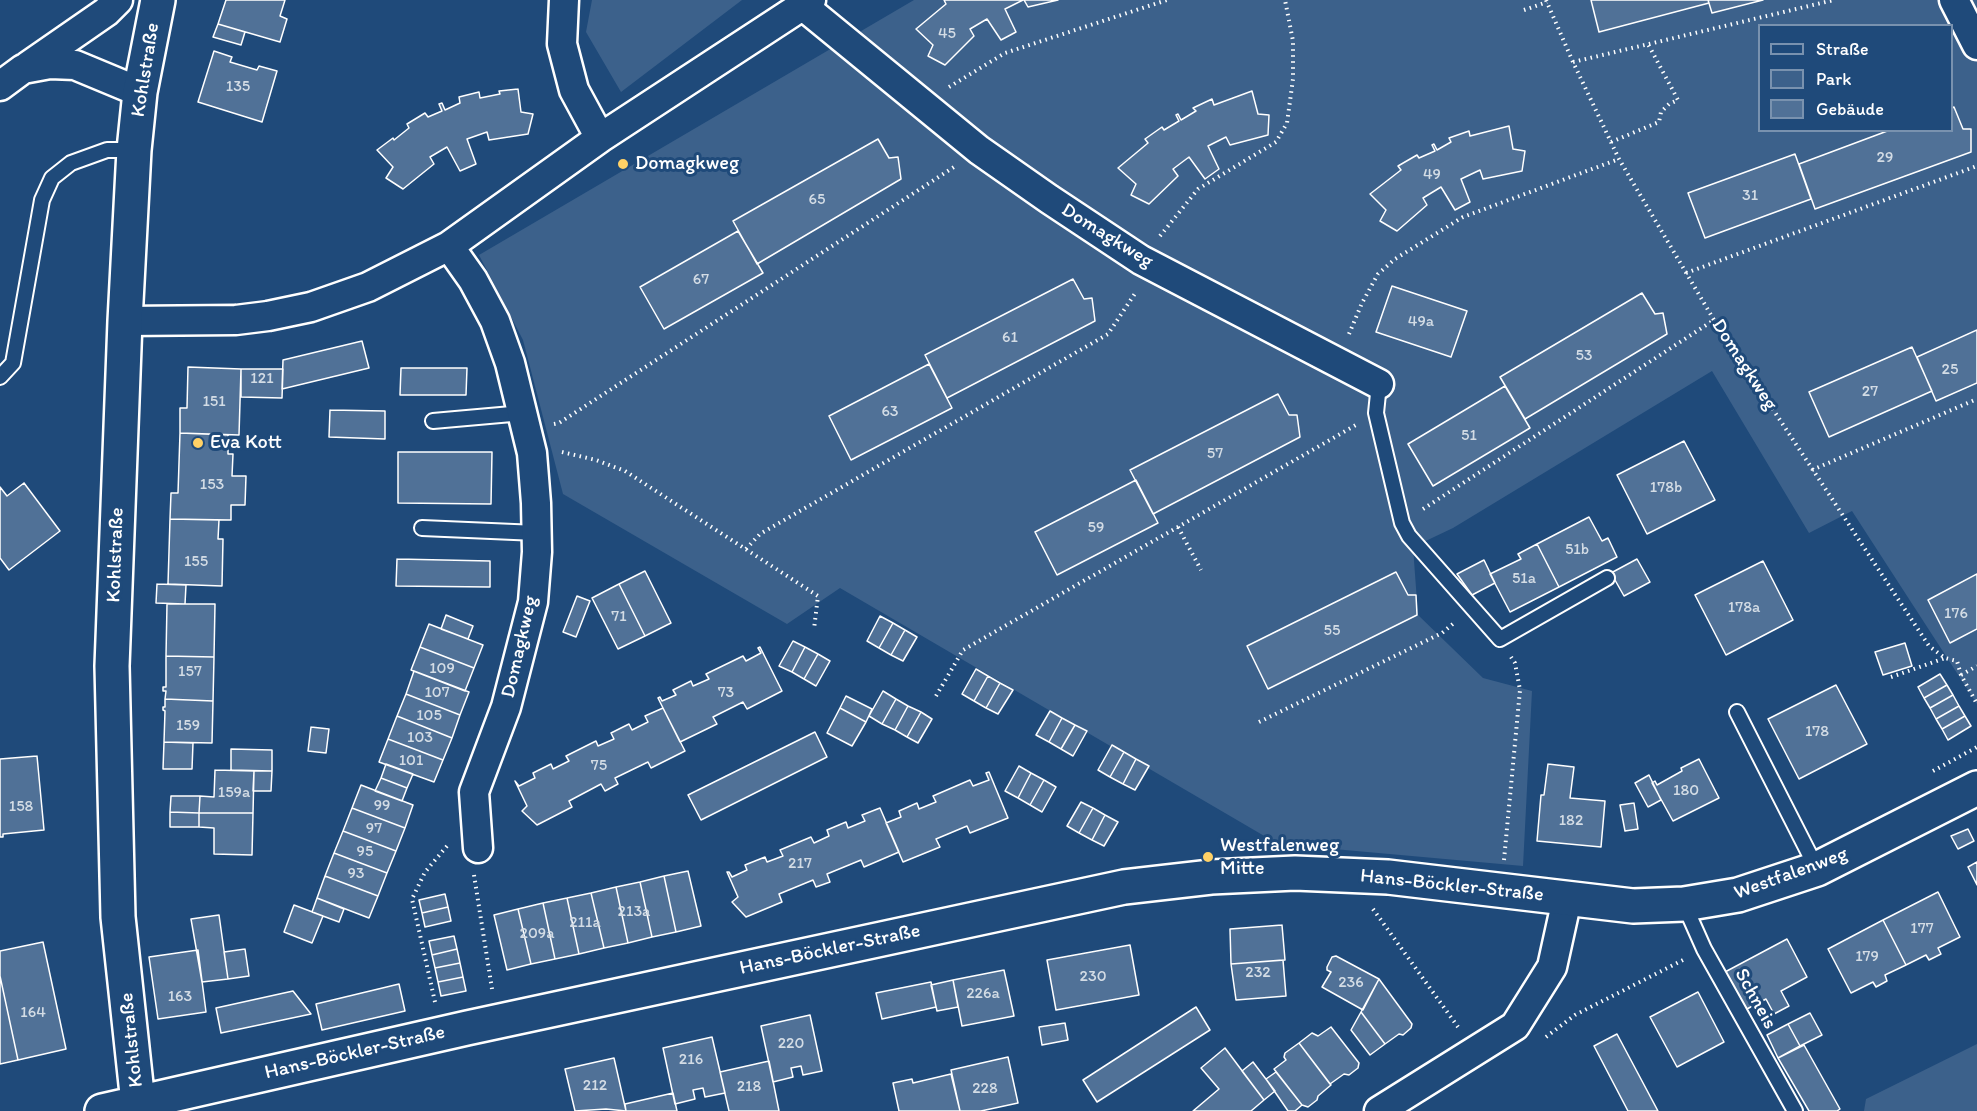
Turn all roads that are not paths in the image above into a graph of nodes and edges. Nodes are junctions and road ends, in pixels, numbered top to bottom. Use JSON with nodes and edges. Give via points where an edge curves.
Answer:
{"nodes":[{"id":1,"x":118,"y":0,"type":"edge"},
{"id":2,"x":158,"y":0,"type":"edge"},
{"id":3,"x":564,"y":0,"type":"edge"},
{"id":4,"x":1953,"y":0,"type":"edge"},
{"id":5,"x":807,"y":3,"type":"edge"},
{"id":6,"x":1977,"y":45,"type":"edge"},
{"id":7,"x":23,"y":69,"type":"junction"},
{"id":8,"x":0,"y":86,"type":"edge"},
{"id":9,"x":140,"y":92,"type":"junction"},
{"id":10,"x":600,"y":138,"type":"junction"},
{"id":11,"x":134,"y":150,"type":"junction"},
{"id":12,"x":448,"y":246,"type":"junction"},
{"id":13,"x":125,"y":321,"type":"junction"},
{"id":14,"x":0,"y":377,"type":"edge"},
{"id":15,"x":1379,"y":384,"type":"joint"},
{"id":16,"x":433,"y":421,"type":"dead end"},
{"id":17,"x":528,"y":432,"type":"junction"},
{"id":18,"x":422,"y":528,"type":"dead end"},
{"id":19,"x":537,"y":533,"type":"junction"},
{"id":20,"x":1607,"y":578,"type":"dead end"},
{"id":21,"x":1737,"y":712,"type":"dead end"},
{"id":22,"x":1977,"y":788,"type":"edge"},
{"id":23,"x":478,"y":848,"type":"road end"},
{"id":24,"x":1817,"y":868,"type":"junction"},
{"id":25,"x":1568,"y":899,"type":"junction"},
{"id":26,"x":1684,"y":904,"type":"junction"},
{"id":27,"x":139,"y":1107,"type":"edge"},
{"id":28,"x":102,"y":1111,"type":"edge"},
{"id":29,"x":1378,"y":1111,"type":"edge"},
{"id":30,"x":1795,"y":1111,"type":"edge"}],
"edges":[{"from":1,"to":7,"type":"street"},
{"from":2,"to":9,"type":"street","name":"Kohlstraße"},
{"from":3,"to":10,"type":"street","via":[[562,44],[574,90]]},
{"from":4,"to":6,"type":"street"},
{"from":5,"to":10,"type":"street","name":"Domagkweg"},
{"from":5,"to":15,"type":"street","name":"Domagkweg","via":[[980,150],[1049,200],[1148,263]]},
{"from":7,"to":8,"type":"street"},
{"from":7,"to":9,"type":"street","via":[[75,65]]},
{"from":9,"to":11,"type":"street","name":"Kohlstraße"},
{"from":10,"to":12,"type":"street","name":"Domagkweg"},
{"from":11,"to":13,"type":"street","name":"Kohlstraße"},
{"from":11,"to":14,"type":"lane","via":[[107,150],[72,163],[52,178],[42,200],[13,363]]},
{"from":12,"to":13,"type":"street","name":"Domagkweg","via":[[368,287],[311,307],[236,320]]},
{"from":12,"to":17,"type":"street","name":"Domagkweg","via":[[473,280],[495,321]]},
{"from":13,"to":27,"type":"street","name":"Kohlstraße","via":[[112,666],[118,917]]},
{"from":15,"to":20,"type":"lane","via":[[1376,413],[1402,523],[1409,536],[1500,639]]},
{"from":16,"to":17,"type":"lane"},
{"from":17,"to":19,"type":"street","name":"Domagkweg"},
{"from":18,"to":19,"type":"lane"},
{"from":19,"to":23,"type":"street","name":"Domagkweg","via":[[533,602],[506,707],[474,792]]},
{"from":21,"to":24,"type":"lane"},
{"from":22,"to":24,"type":"street","name":"Westfalenweg"},
{"from":24,"to":26,"type":"street","name":"Westfalenweg","via":[[1738,895]]},
{"from":25,"to":26,"type":"street","name":"Westfalenweg","via":[[1633,906]]},
{"from":25,"to":27,"type":"street","name":"Hans-Böckler-Straße","via":[[1348,875],[1253,874],[1114,889],[498,1022]]},
{"from":25,"to":29,"type":"street","via":[[1552,967],[1515,1026]]},
{"from":26,"to":30,"type":"lane","name":"Schneis","via":[[1704,949]]},
{"from":27,"to":28,"type":"street","name":"Hans-Böckler-Straße"}]}
